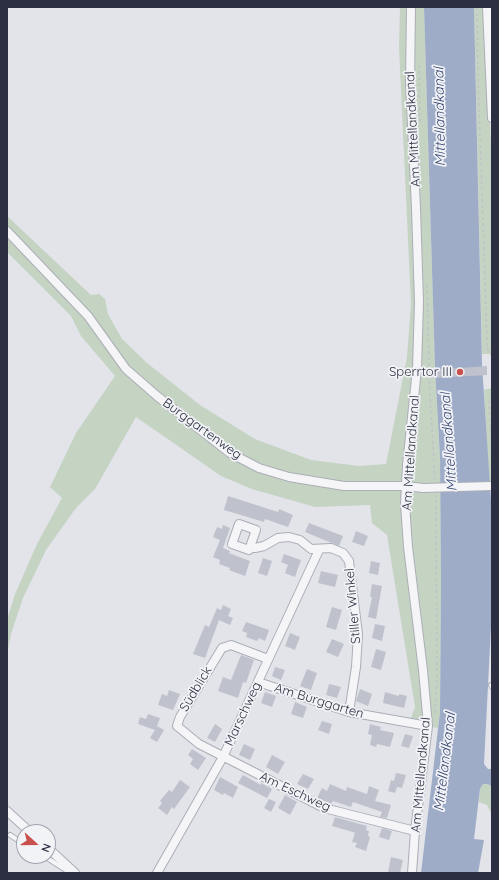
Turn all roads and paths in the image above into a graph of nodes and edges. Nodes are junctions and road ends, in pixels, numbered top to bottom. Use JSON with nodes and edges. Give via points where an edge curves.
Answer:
{"nodes":[{"id":1,"x":411,"y":7,"type":"edge"},
{"id":2,"x":477,"y":7,"type":"edge"},
{"id":3,"x":487,"y":7,"type":"edge"},
{"id":4,"x":492,"y":118,"type":"edge"},
{"id":5,"x":7,"y":231,"type":"edge"},
{"id":6,"x":428,"y":302,"type":"dead end"},
{"id":7,"x":492,"y":356,"type":"edge"},
{"id":8,"x":492,"y":395,"type":"edge"},
{"id":9,"x":492,"y":455,"type":"edge"},
{"id":10,"x":435,"y":482,"type":"dead end"},
{"id":11,"x":406,"y":486,"type":"junction"},
{"id":12,"x":492,"y":486,"type":"edge"},
{"id":13,"x":436,"y":490,"type":"dead end"},
{"id":14,"x":250,"y":547,"type":"dead end"},
{"id":15,"x":319,"y":550,"type":"junction"},
{"id":16,"x":268,"y":659,"type":"junction"},
{"id":17,"x":258,"y":682,"type":"junction"},
{"id":18,"x":349,"y":712,"type":"junction"},
{"id":19,"x":435,"y":720,"type":"dead end"},
{"id":20,"x":428,"y":726,"type":"junction"},
{"id":21,"x":223,"y":757,"type":"junction"},
{"id":22,"x":7,"y":811,"type":"edge"},
{"id":23,"x":21,"y":824,"type":"edge"},
{"id":24,"x":415,"y":831,"type":"junction"},
{"id":25,"x":10,"y":835,"type":"dead end"},
{"id":26,"x":16,"y":839,"type":"edge"},
{"id":27,"x":56,"y":855,"type":"edge"},
{"id":28,"x":56,"y":864,"type":"edge"},
{"id":29,"x":71,"y":873,"type":"edge"},
{"id":30,"x":75,"y":873,"type":"edge"},
{"id":31,"x":157,"y":873,"type":"edge"},
{"id":32,"x":412,"y":873,"type":"edge"}],
"edges":[{"from":1,"to":11,"type":"street","name":"Am Mittellandkanal","via":[[410,83],[419,302],[417,369]]},
{"from":2,"to":7,"type":"path","via":[[487,339],[488,350]]},
{"from":3,"to":4,"type":"street"},
{"from":5,"to":11,"type":"street","name":"Burggartenweg","via":[[88,316],[126,370],[230,453],[259,468],[289,477],[344,486]]},
{"from":6,"to":10,"type":"path"},
{"from":8,"to":9,"type":"path","via":[[489,402]]},
{"from":11,"to":12,"type":"street","name":"Burggartenweg","bridge":true},
{"from":11,"to":20,"type":"street","name":"Am Mittellandkanal","via":[[408,548]]},
{"from":13,"to":19,"type":"path"},
{"from":14,"to":15,"type":"street","name":"Stiller Winkel","via":[[264,546],[278,538],[289,537],[300,540],[311,549]]},
{"from":15,"to":16,"type":"street","name":"Marschweg"},
{"from":15,"to":18,"type":"street","name":"Stiller Winkel","via":[[332,548],[343,553],[349,560],[352,571],[358,634]]},
{"from":16,"to":17,"type":"street","name":"Marschweg"},
{"from":16,"to":21,"type":"street","name":"Südblick","via":[[231,645],[222,648],[180,717],[177,726],[199,744]]},
{"from":17,"to":18,"type":"street","name":"Am Burggarten"},
{"from":17,"to":21,"type":"street","name":"Marschweg"},
{"from":18,"to":20,"type":"street","name":"Am Burggarten"},
{"from":20,"to":24,"type":"street","name":"Am Mittellandkanal"},
{"from":21,"to":24,"type":"street","name":"Am Eschweg","via":[[324,808]]},
{"from":21,"to":31,"type":"street","name":"Marschweg"},
{"from":22,"to":23,"type":"street"},
{"from":24,"to":32,"type":"street","name":"Am Mittellandkanal"},
{"from":25,"to":26,"type":"lane"},
{"from":27,"to":30,"type":"street"},
{"from":28,"to":29,"type":"lane"}]}
